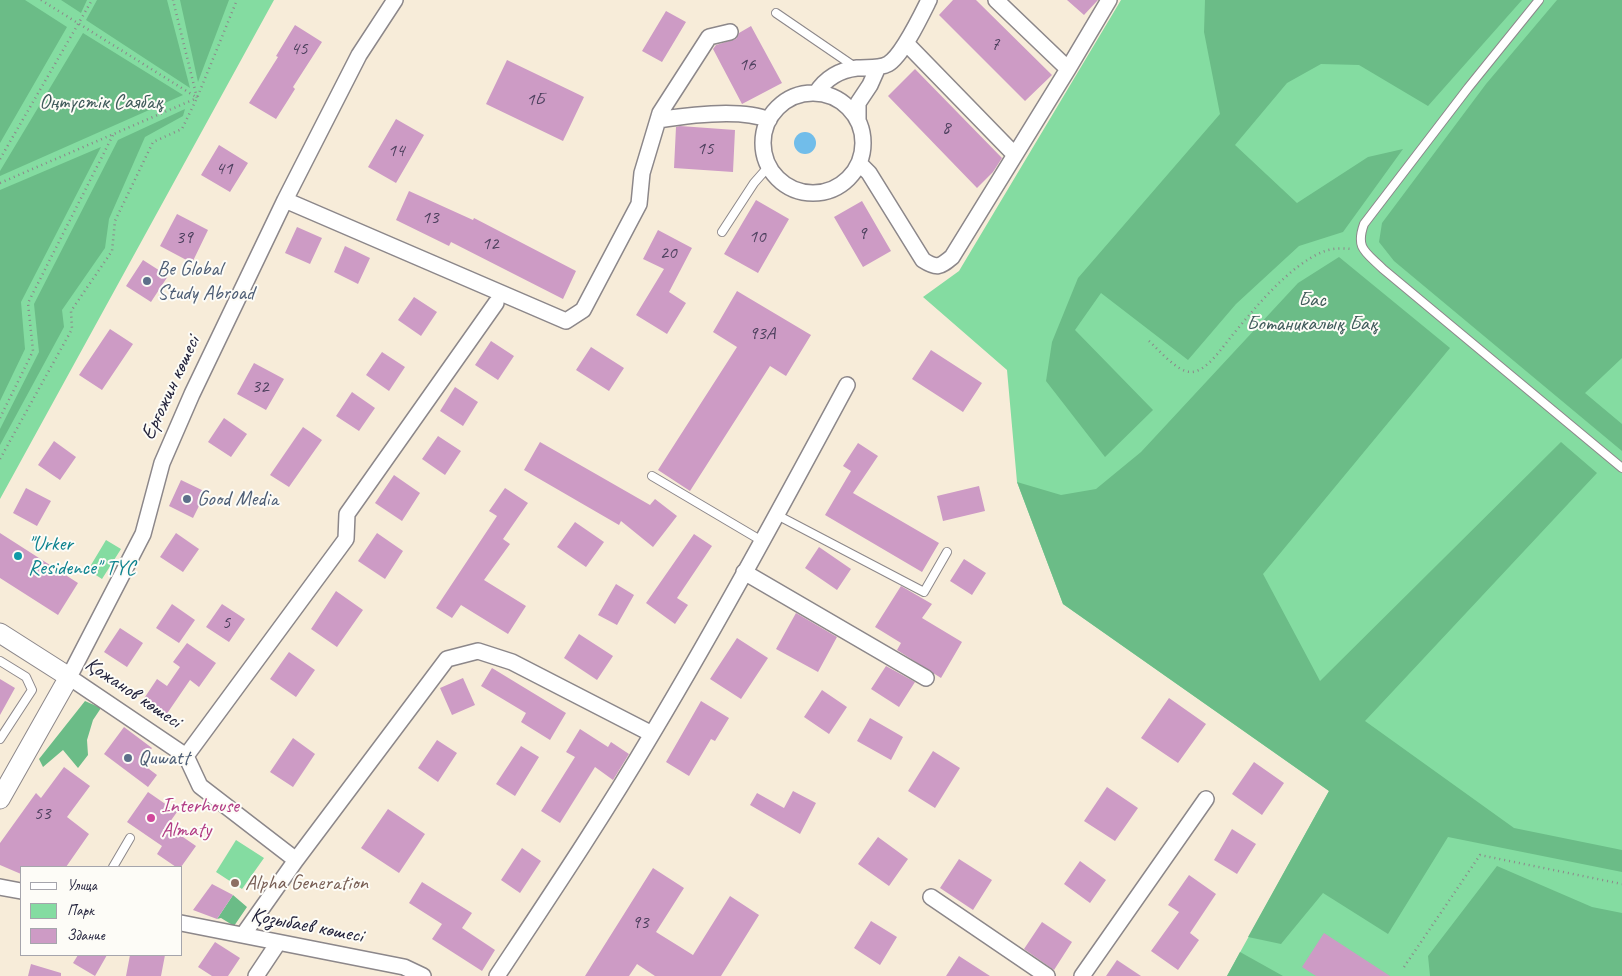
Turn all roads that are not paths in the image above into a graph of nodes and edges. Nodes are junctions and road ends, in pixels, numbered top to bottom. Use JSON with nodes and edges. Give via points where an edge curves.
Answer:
{"nodes":[{"id":1,"x":395,"y":0,"type":"edge"},
{"id":2,"x":929,"y":0,"type":"edge"},
{"id":3,"x":996,"y":0,"type":"edge"},
{"id":4,"x":1109,"y":0,"type":"edge"},
{"id":5,"x":1539,"y":0,"type":"edge"},
{"id":6,"x":776,"y":13,"type":"dead end"},
{"id":7,"x":730,"y":32,"type":"dead end"},
{"id":8,"x":906,"y":43,"type":"junction"},
{"id":9,"x":878,"y":67,"type":"junction"},
{"id":10,"x":857,"y":68,"type":"junction"},
{"id":11,"x":1068,"y":70,"type":"junction"},
{"id":12,"x":816,"y":93,"type":"junction"},
{"id":13,"x":658,"y":120,"type":"junction"},
{"id":14,"x":769,"y":120,"type":"junction"},
{"id":15,"x":858,"y":120,"type":"junction"},
{"id":16,"x":1015,"y":155,"type":"junction"},
{"id":17,"x":859,"y":163,"type":"junction"},
{"id":18,"x":769,"y":166,"type":"junction"},
{"id":19,"x":285,"y":200,"type":"junction"},
{"id":20,"x":722,"y":232,"type":"dead end"},
{"id":21,"x":496,"y":303,"type":"dead end"},
{"id":22,"x":847,"y":385,"type":"dead end"},
{"id":23,"x":1622,"y":468,"type":"edge"},
{"id":24,"x":652,"y":476,"type":"dead end"},
{"id":25,"x":777,"y":515,"type":"junction"},
{"id":26,"x":762,"y":541,"type":"junction"},
{"id":27,"x":947,"y":552,"type":"dead end"},
{"id":28,"x":744,"y":572,"type":"junction"},
{"id":29,"x":0,"y":633,"type":"edge"},
{"id":30,"x":0,"y":661,"type":"edge"},
{"id":31,"x":69,"y":676,"type":"junction"},
{"id":32,"x":926,"y":678,"type":"dead end"},
{"id":33,"x":652,"y":734,"type":"junction"},
{"id":34,"x":0,"y":739,"type":"edge"},
{"id":35,"x":186,"y":756,"type":"junction"},
{"id":36,"x":1206,"y":798,"type":"dead end"},
{"id":37,"x":0,"y":799,"type":"edge"},
{"id":38,"x":130,"y":838,"type":"dead end"},
{"id":39,"x":296,"y":860,"type":"junction"},
{"id":40,"x":114,"y":866,"type":"edge"},
{"id":41,"x":0,"y":887,"type":"edge"},
{"id":42,"x":20,"y":891,"type":"edge"},
{"id":43,"x":931,"y":896,"type":"dead end"},
{"id":44,"x":182,"y":923,"type":"edge"},
{"id":45,"x":243,"y":935,"type":"junction"},
{"id":46,"x":278,"y":943,"type":"junction"},
{"id":47,"x":256,"y":976,"type":"edge"},
{"id":48,"x":423,"y":976,"type":"edge"},
{"id":49,"x":498,"y":976,"type":"edge"},
{"id":50,"x":1047,"y":976,"type":"edge"},
{"id":51,"x":1082,"y":976,"type":"edge"}],
"edges":[{"from":1,"to":19,"type":"street","name":"Ерғожин көшесі","via":[[359,55]]},
{"from":2,"to":8,"type":"street"},
{"from":3,"to":11,"type":"street"},
{"from":4,"to":11,"type":"street"},
{"from":5,"to":23,"type":"lane","via":[[1364,224],[1359,238],[1363,250],[1383,269]]},
{"from":6,"to":10,"type":"lane"},
{"from":7,"to":13,"type":"street","via":[[709,37]]},
{"from":8,"to":9,"type":"street","via":[[888,64]]},
{"from":8,"to":16,"type":"street"},
{"from":9,"to":10,"type":"street"},
{"from":9,"to":15,"type":"street","via":[[858,104]]},
{"from":10,"to":12,"type":"street","via":[[824,81]]},
{"from":11,"to":16,"type":"street"},
{"from":12,"to":14,"type":"street","via":[[789,99]]},
{"from":12,"to":15,"type":"street","via":[[840,101]]},
{"from":13,"to":14,"type":"street","via":[[692,114],[756,114]]},
{"from":13,"to":19,"type":"street","via":[[642,173],[639,204],[583,310],[566,321]]},
{"from":14,"to":18,"type":"street","via":[[764,134]]},
{"from":15,"to":17,"type":"street","via":[[863,142]]},
{"from":16,"to":17,"type":"street","via":[[952,257],[942,265],[933,266],[923,260],[869,173]]},
{"from":17,"to":18,"type":"street","via":[[850,178],[839,186],[812,193],[786,185]]},
{"from":18,"to":20,"type":"lane"},
{"from":19,"to":31,"type":"street","name":"Ерғожин көшесі","via":[[162,463],[143,534]]},
{"from":21,"to":35,"type":"street","via":[[347,514],[346,539]]},
{"from":22,"to":25,"type":"street"},
{"from":24,"to":26,"type":"lane"},
{"from":25,"to":26,"type":"street"},
{"from":25,"to":27,"type":"lane","via":[[924,592]]},
{"from":26,"to":28,"type":"street"},
{"from":28,"to":32,"type":"street"},
{"from":28,"to":33,"type":"street"},
{"from":29,"to":31,"type":"street","name":"Қожанов көшесі"},
{"from":30,"to":34,"type":"lane","via":[[26,677],[32,690]]},
{"from":31,"to":35,"type":"street","name":"Қожанов көшесі"},
{"from":31,"to":37,"type":"street","name":"Ерғожин көшесі"},
{"from":33,"to":39,"type":"street","via":[[512,662],[478,650],[447,660]]},
{"from":33,"to":49,"type":"street"},
{"from":35,"to":39,"type":"street","name":"Қожанов көшесі","via":[[200,786]]},
{"from":36,"to":51,"type":"street"},
{"from":38,"to":40,"type":"lane"},
{"from":39,"to":45,"type":"street"},
{"from":41,"to":42,"type":"street"},
{"from":43,"to":50,"type":"street"},
{"from":44,"to":45,"type":"street","name":"Қозыбаев көшесі"},
{"from":45,"to":46,"type":"street","name":"Қозыбаев көшесі"},
{"from":46,"to":47,"type":"street"},
{"from":46,"to":48,"type":"street","name":"Қозыбаев көшесі","via":[[404,967]]}]}
